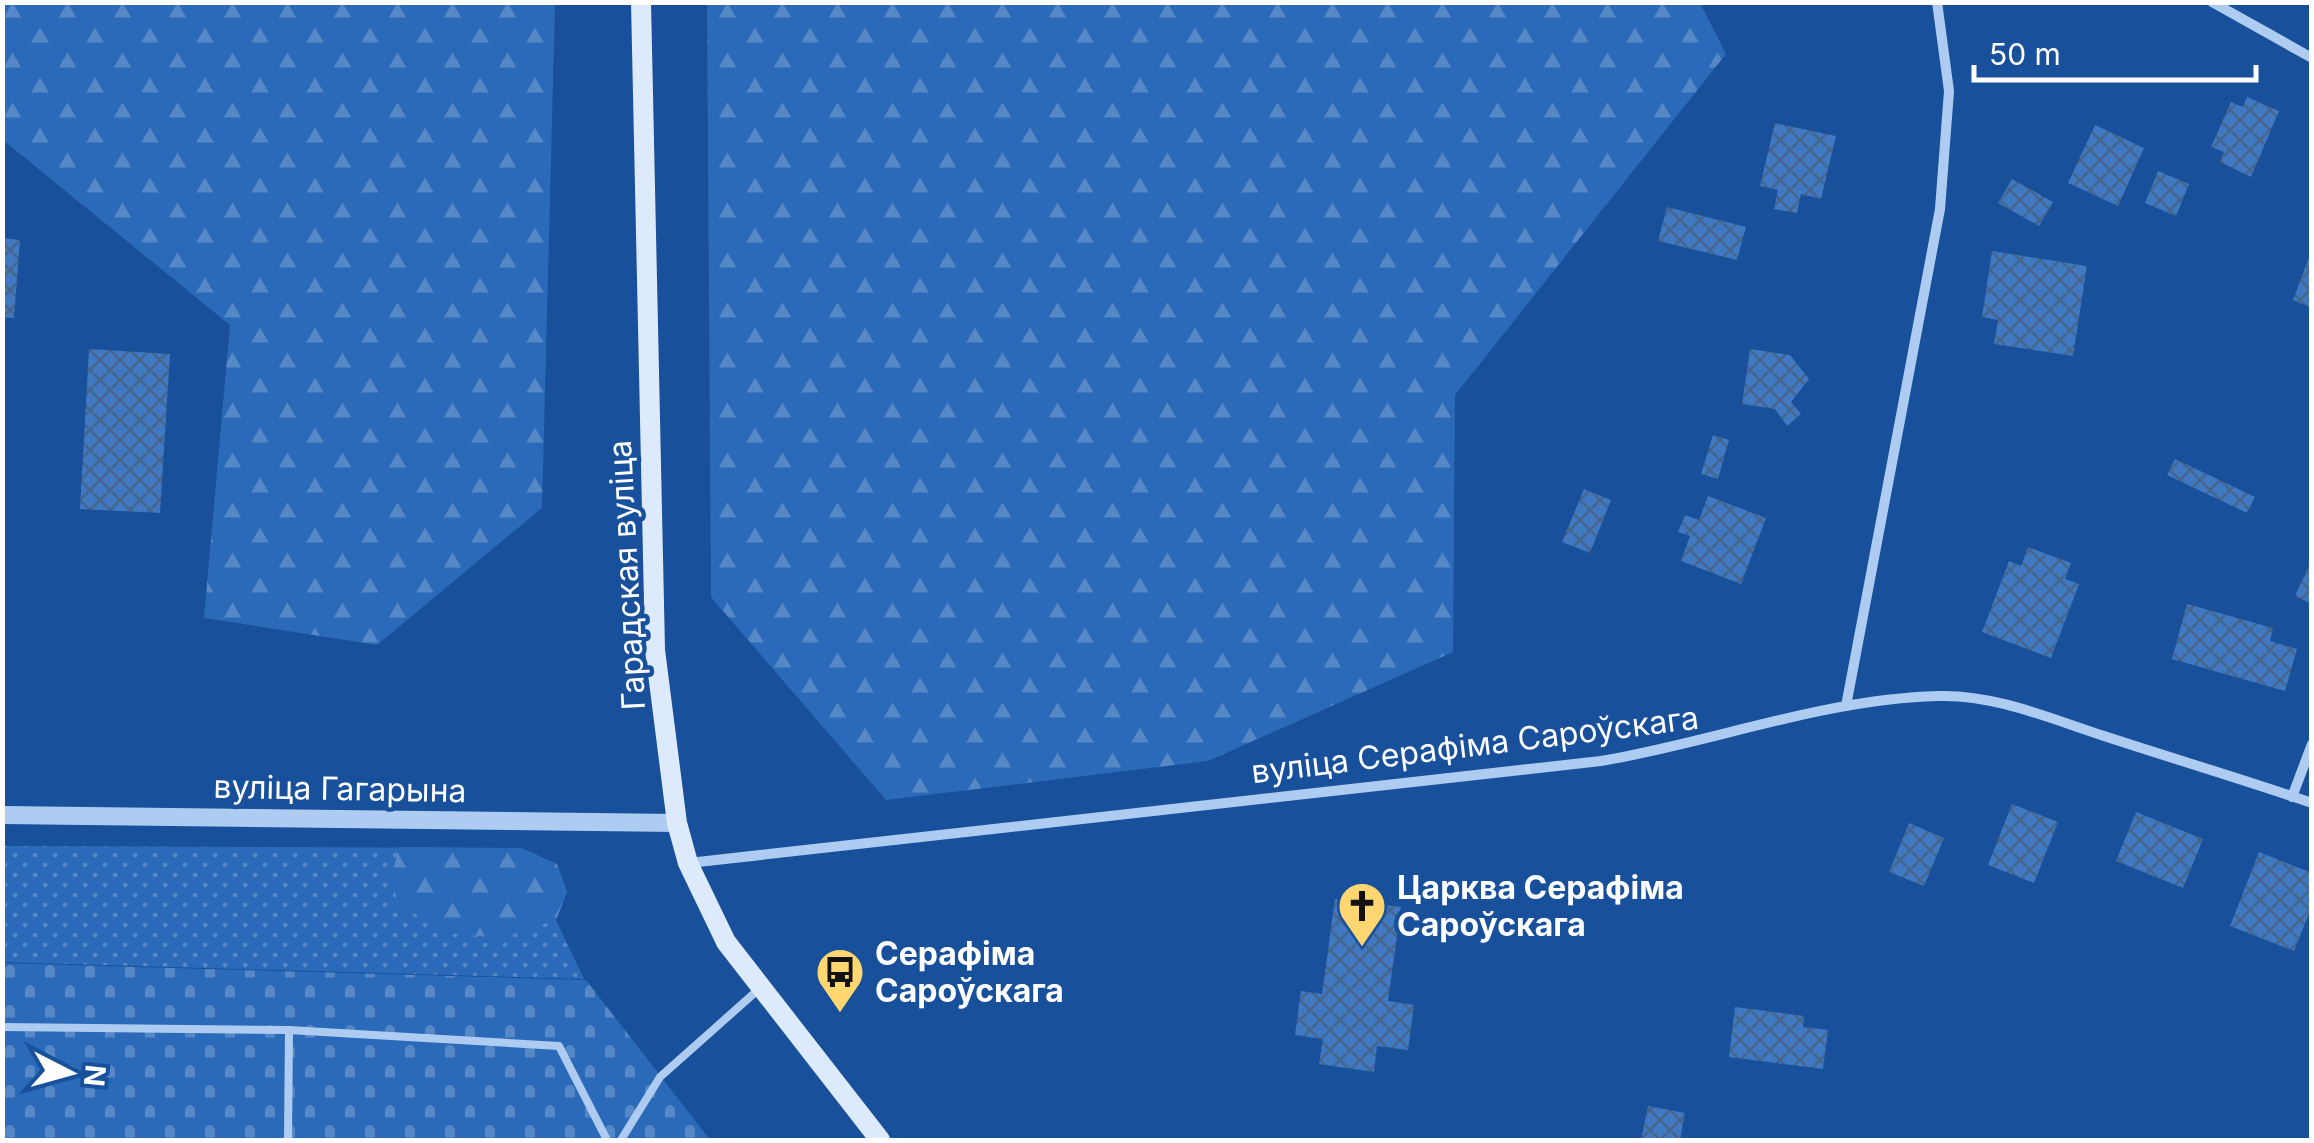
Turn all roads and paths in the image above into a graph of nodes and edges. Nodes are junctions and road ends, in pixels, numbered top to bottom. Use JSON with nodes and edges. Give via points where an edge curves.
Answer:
{"nodes":[{"id":1,"x":641,"y":2,"type":"edge"},
{"id":2,"x":1937,"y":2,"type":"edge"},
{"id":3,"x":2212,"y":2,"type":"edge"},
{"id":4,"x":2312,"y":58,"type":"edge"},
{"id":5,"x":1846,"y":706,"type":"junction"},
{"id":6,"x":2312,"y":744,"type":"edge"},
{"id":7,"x":2292,"y":796,"type":"junction"},
{"id":8,"x":2312,"y":803,"type":"edge"},
{"id":9,"x":2,"y":815,"type":"edge"},
{"id":10,"x":677,"y":823,"type":"junction"},
{"id":11,"x":688,"y":863,"type":"junction"},
{"id":12,"x":759,"y":989,"type":"junction"},
{"id":13,"x":2,"y":1027,"type":"edge"},
{"id":14,"x":289,"y":1030,"type":"junction"},
{"id":15,"x":288,"y":1140,"type":"edge"},
{"id":16,"x":606,"y":1140,"type":"edge"},
{"id":17,"x":621,"y":1140,"type":"edge"},
{"id":18,"x":880,"y":1140,"type":"edge"}],
"edges":[{"from":1,"to":10,"type":"main road","name":"Гарадская вуліца","via":[[655,650]]},
{"from":2,"to":5,"type":"street","via":[[1949,91],[1940,209]]},
{"from":3,"to":4,"type":"street"},
{"from":5,"to":7,"type":"street","name":"вуліца Серафіма Сароўскага","via":[[1942,696],[1982,699]]},
{"from":5,"to":11,"type":"street","name":"вуліца Серафіма Сароўскага","via":[[1601,761]]},
{"from":6,"to":7,"type":"street"},
{"from":7,"to":8,"type":"street","name":"вуліца Серафіма Сароўскага"},
{"from":9,"to":10,"type":"street","name":"вуліца Гагарына"},
{"from":10,"to":11,"type":"main road","name":"Гарадская вуліца"},
{"from":11,"to":12,"type":"main road","name":"Гарадская вуліца","via":[[726,942]]},
{"from":12,"to":17,"type":"lane","via":[[660,1077]]},
{"from":12,"to":18,"type":"main road","name":"Гарадская вуліца"},
{"from":13,"to":14,"type":"lane"},
{"from":14,"to":15,"type":"lane"},
{"from":14,"to":16,"type":"lane","via":[[559,1046]]}]}
